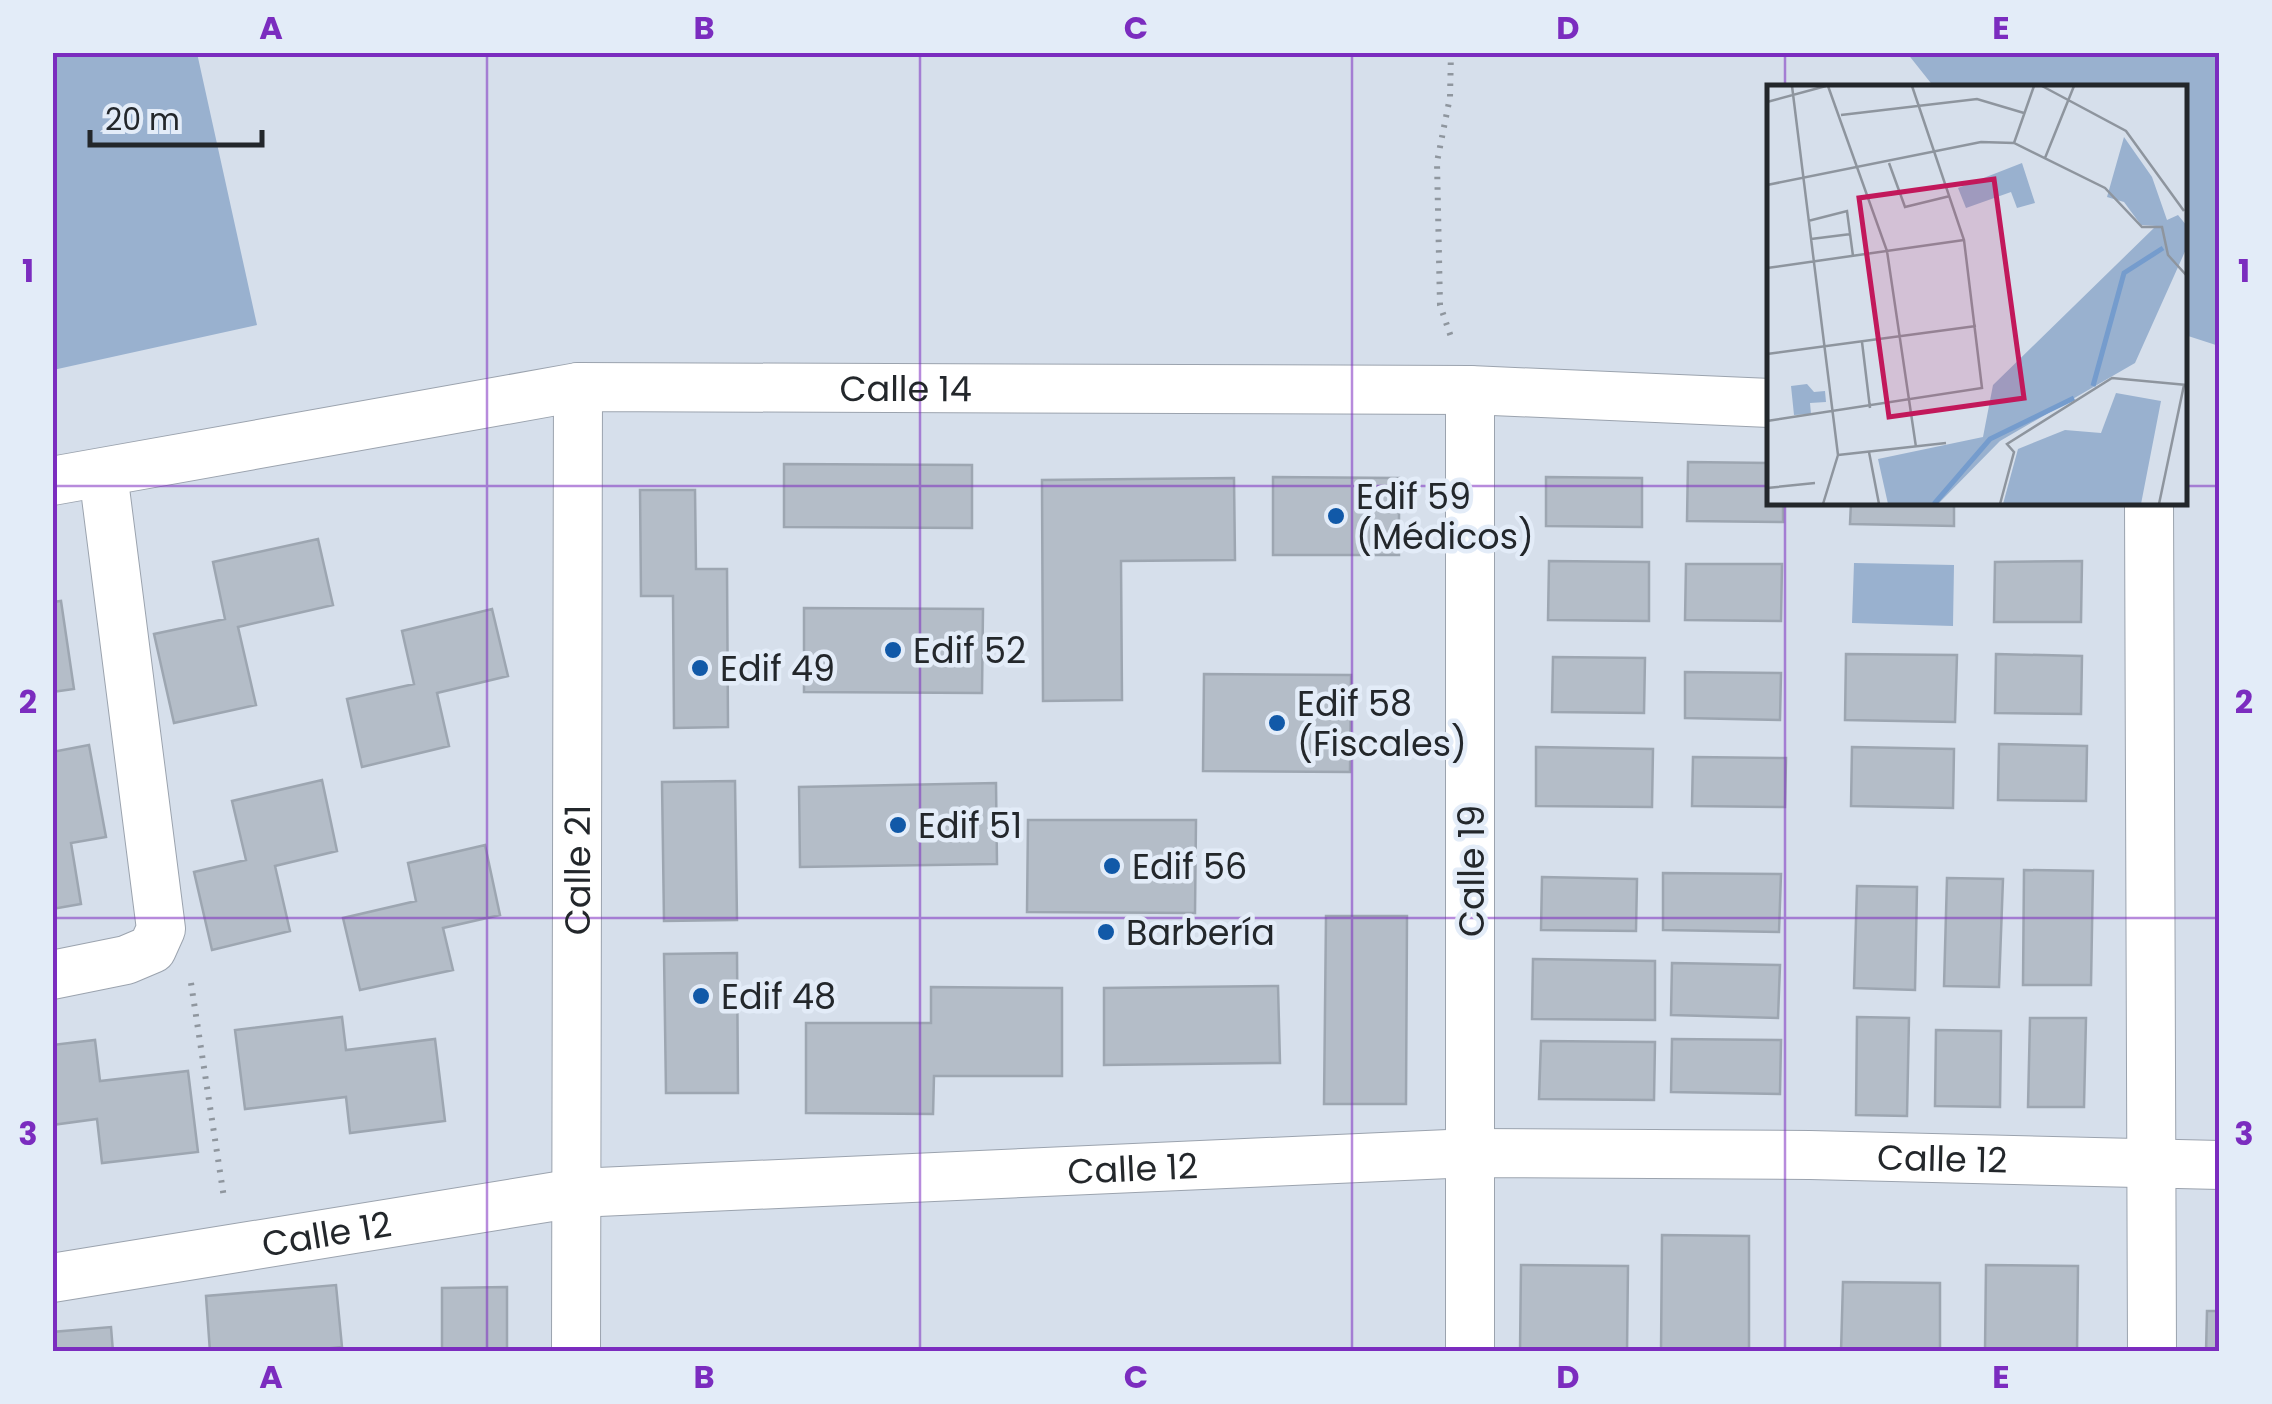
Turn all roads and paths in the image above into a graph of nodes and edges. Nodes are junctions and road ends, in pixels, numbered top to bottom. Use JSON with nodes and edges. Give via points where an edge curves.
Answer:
{"nodes":[{"id":1,"x":1451,"y":52,"type":"edge"},
{"id":2,"x":578,"y":387,"type":"junction"},
{"id":3,"x":1470,"y":390,"type":"junction"},
{"id":4,"x":1767,"y":403,"type":"edge"},
{"id":5,"x":104,"y":473,"type":"junction"},
{"id":6,"x":52,"y":481,"type":"edge"},
{"id":7,"x":2149,"y":505,"type":"edge"},
{"id":8,"x":161,"y":929,"type":"junction"},
{"id":9,"x":52,"y":975,"type":"edge"},
{"id":10,"x":1470,"y":1153,"type":"junction"},
{"id":11,"x":2152,"y":1163,"type":"junction"},
{"id":12,"x":2220,"y":1165,"type":"edge"},
{"id":13,"x":576,"y":1193,"type":"junction"},
{"id":14,"x":232,"y":1249,"type":"junction"},
{"id":15,"x":52,"y":1278,"type":"edge"},
{"id":16,"x":576,"y":1352,"type":"edge"},
{"id":17,"x":1470,"y":1352,"type":"edge"},
{"id":18,"x":2152,"y":1352,"type":"edge"}],
"edges":[{"from":1,"to":3,"type":"path","via":[[1450,97],[1436,162],[1440,305]]},
{"from":2,"to":3,"type":"street","name":"Calle 14"},
{"from":2,"to":5,"type":"street","name":"Calle 14"},
{"from":2,"to":13,"type":"street","name":"Calle 21"},
{"from":3,"to":4,"type":"street","name":"Calle 14"},
{"from":3,"to":10,"type":"street","name":"Calle 19"},
{"from":5,"to":6,"type":"street","name":"Calle 14"},
{"from":5,"to":8,"type":"street"},
{"from":7,"to":11,"type":"street"},
{"from":8,"to":9,"type":"street","via":[[152,949],[126,960]]},
{"from":8,"to":14,"type":"path","via":[[185,944]]},
{"from":10,"to":11,"type":"street","name":"Calle 12"},
{"from":10,"to":13,"type":"street","name":"Calle 12"},
{"from":10,"to":17,"type":"street","name":"Calle 19"},
{"from":11,"to":12,"type":"street","name":"Calle 12"},
{"from":11,"to":18,"type":"street"},
{"from":13,"to":14,"type":"street","name":"Calle 12"},
{"from":13,"to":16,"type":"street","name":"Calle 21"},
{"from":14,"to":15,"type":"street","name":"Calle 12"}]}
